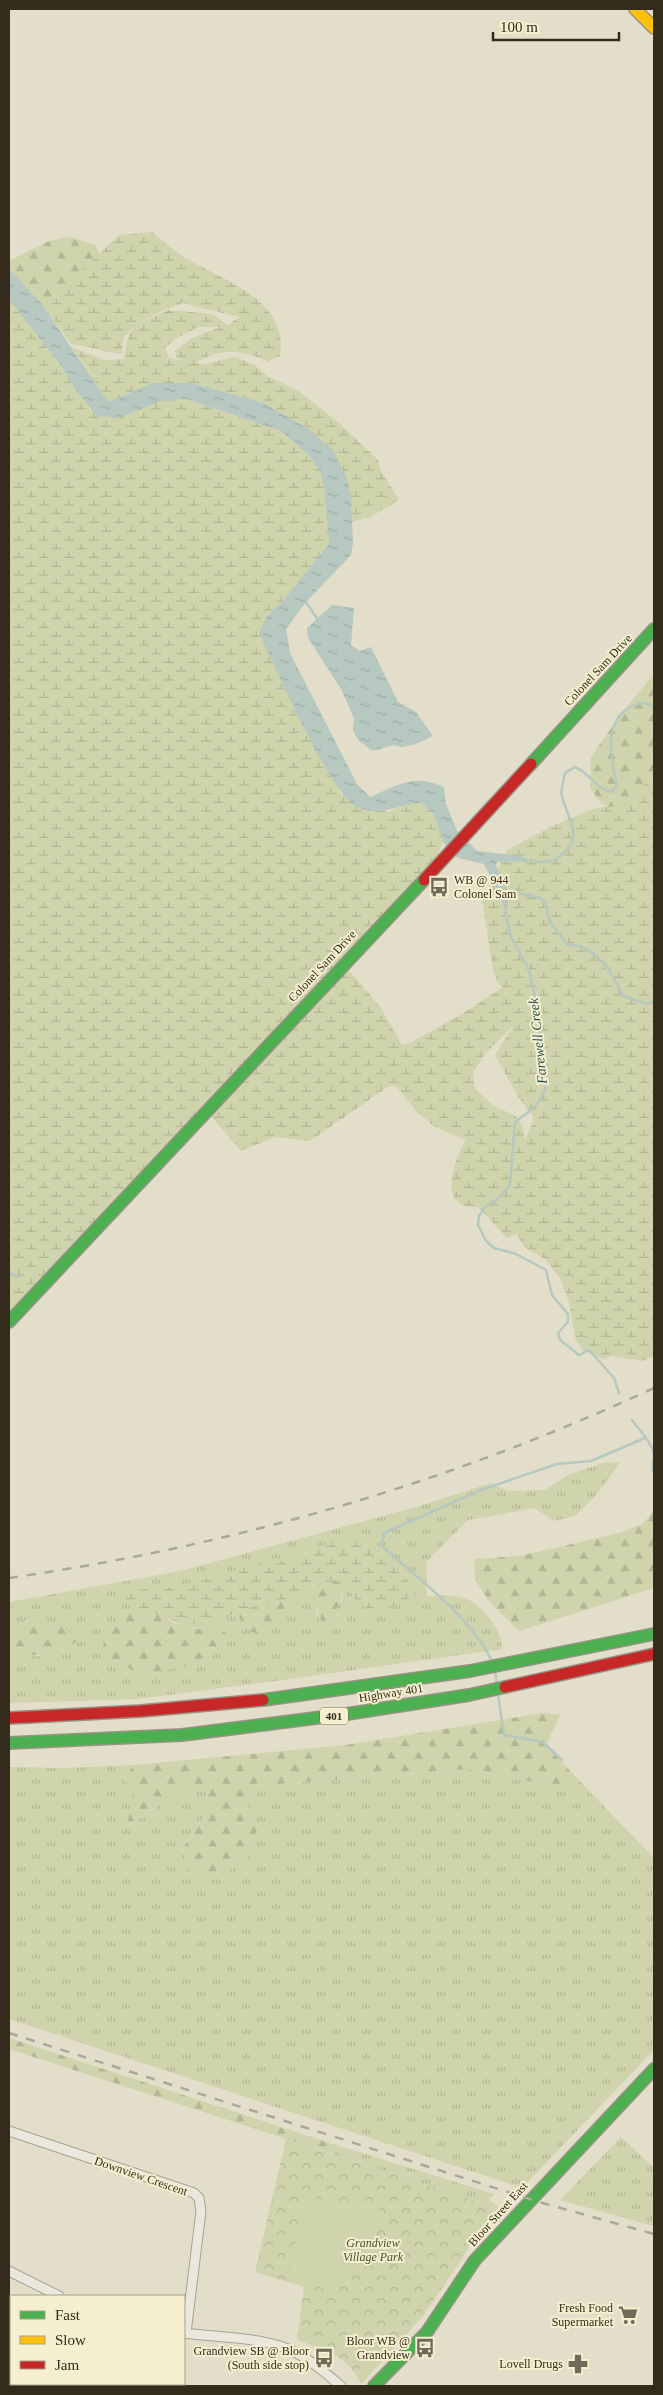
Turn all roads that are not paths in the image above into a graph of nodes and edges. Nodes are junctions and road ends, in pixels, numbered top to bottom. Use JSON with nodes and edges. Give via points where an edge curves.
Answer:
{"nodes":[{"id":1,"x":635,"y":9,"type":"edge"},
{"id":2,"x":654,"y":28,"type":"edge"},
{"id":3,"x":654,"y":629,"type":"edge"},
{"id":4,"x":9,"y":1322,"type":"edge"},
{"id":5,"x":654,"y":1634,"type":"edge"},
{"id":6,"x":654,"y":1654,"type":"edge"},
{"id":7,"x":9,"y":1718,"type":"edge"},
{"id":8,"x":9,"y":1743,"type":"edge"},
{"id":9,"x":654,"y":2069,"type":"edge"},
{"id":10,"x":9,"y":2131,"type":"edge"},
{"id":11,"x":9,"y":2272,"type":"edge"},
{"id":12,"x":57,"y":2295,"type":"edge"},
{"id":13,"x":185,"y":2333,"type":"edge"},
{"id":14,"x":341,"y":2386,"type":"edge"},
{"id":15,"x":374,"y":2386,"type":"edge"}],
"edges":[{"from":1,"to":2,"type":"main road"},
{"from":3,"to":4,"type":"main road","name":"Colonel Sam Drive"},
{"from":5,"to":7,"type":"main road","name":"Highway 401","number":"401","via":[[586,1650],[383,1686],[159,1710]]},
{"from":6,"to":8,"type":"main road","name":"Highway 401","number":"401","via":[[469,1695],[347,1714],[182,1735]]},
{"from":9,"to":15,"type":"main road","name":"Bloor Street East","via":[[481,2253],[427,2332]]},
{"from":10,"to":13,"type":"street","name":"Downview Crescent","via":[[194,2193],[199,2198],[202,2211]]},
{"from":11,"to":12,"type":"street"},
{"from":13,"to":14,"type":"street","via":[[281,2346],[301,2356]]}]}
